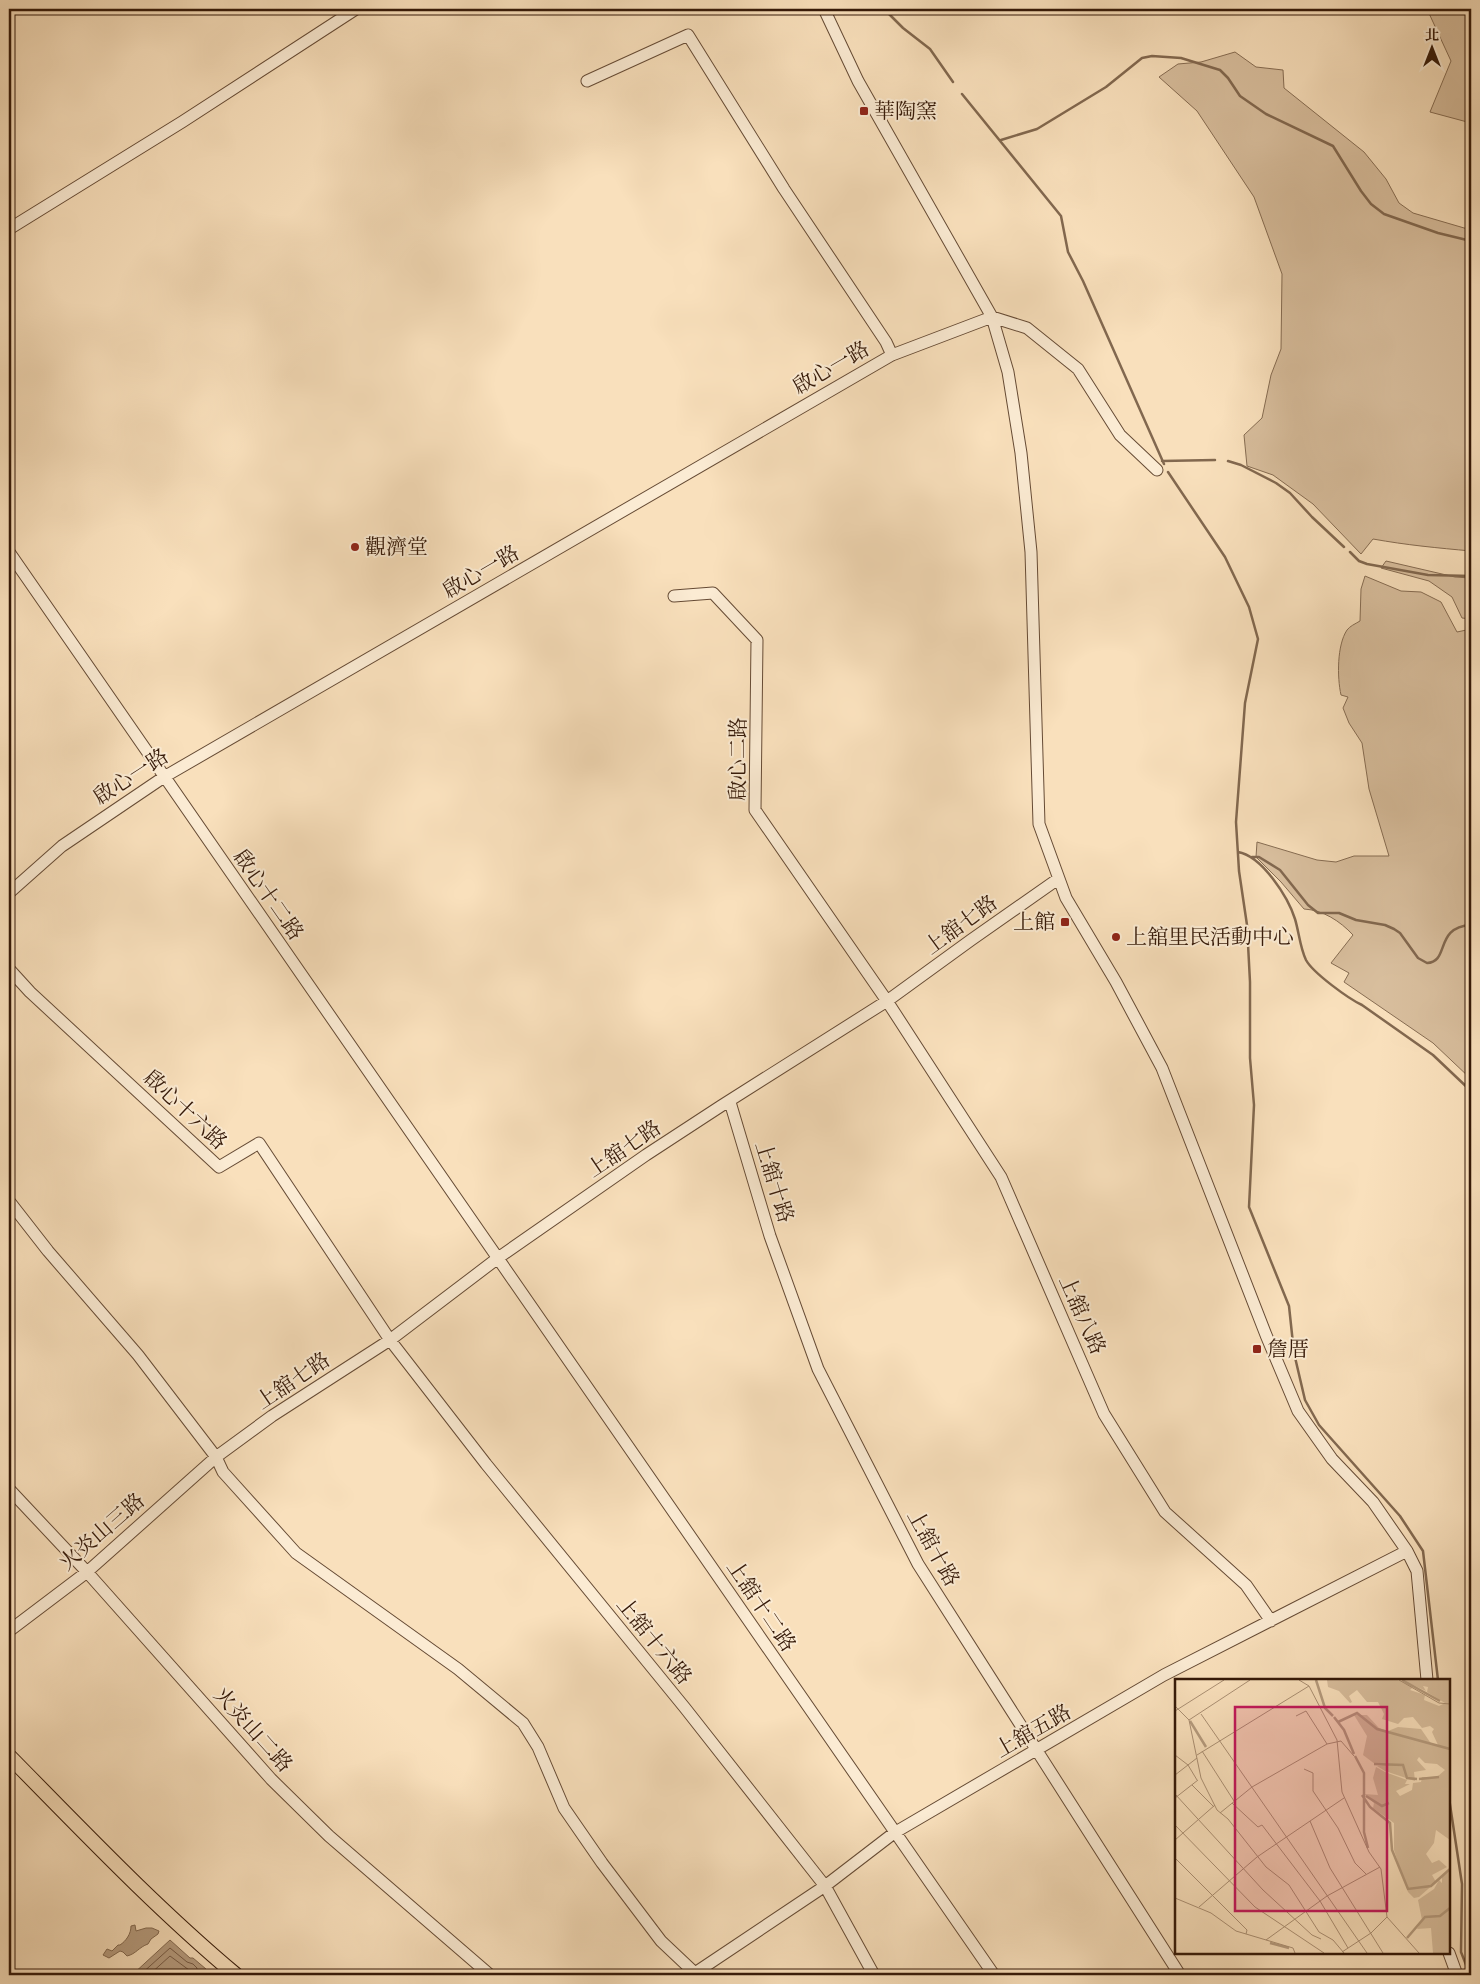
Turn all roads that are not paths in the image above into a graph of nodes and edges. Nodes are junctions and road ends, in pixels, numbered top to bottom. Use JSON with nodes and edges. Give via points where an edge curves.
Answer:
{"nodes":[{"id":1,"x":356,"y":9,"type":"edge"},
{"id":2,"x":824,"y":9,"type":"edge"},
{"id":3,"x":587,"y":81,"type":"dead end"},
{"id":4,"x":9,"y":229,"type":"edge"},
{"id":5,"x":992,"y":317,"type":"junction"},
{"id":6,"x":892,"y":355,"type":"junction"},
{"id":7,"x":1157,"y":470,"type":"dead end"},
{"id":8,"x":9,"y":552,"type":"edge"},
{"id":9,"x":674,"y":596,"type":"dead end"},
{"id":10,"x":164,"y":777,"type":"junction"},
{"id":11,"x":1058,"y":880,"type":"junction"},
{"id":12,"x":9,"y":893,"type":"edge"},
{"id":13,"x":9,"y":970,"type":"edge"},
{"id":14,"x":888,"y":1001,"type":"junction"},
{"id":15,"x":730,"y":1102,"type":"junction"},
{"id":16,"x":9,"y":1200,"type":"edge"},
{"id":17,"x":498,"y":1258,"type":"junction"},
{"id":18,"x":390,"y":1340,"type":"junction"},
{"id":19,"x":216,"y":1457,"type":"junction"},
{"id":20,"x":9,"y":1489,"type":"edge"},
{"id":21,"x":1407,"y":1551,"type":"junction"},
{"id":22,"x":87,"y":1572,"type":"junction"},
{"id":23,"x":1271,"y":1621,"type":"junction"},
{"id":24,"x":9,"y":1630,"type":"edge"},
{"id":25,"x":1427,"y":1679,"type":"edge"},
{"id":26,"x":1036,"y":1751,"type":"junction"},
{"id":27,"x":9,"y":1756,"type":"edge"},
{"id":28,"x":894,"y":1833,"type":"junction"},
{"id":29,"x":825,"y":1886,"type":"junction"},
{"id":30,"x":1449,"y":1954,"type":"edge"},
{"id":31,"x":236,"y":1975,"type":"edge"},
{"id":32,"x":490,"y":1975,"type":"edge"},
{"id":33,"x":695,"y":1975,"type":"edge"},
{"id":34,"x":874,"y":1975,"type":"edge"},
{"id":35,"x":994,"y":1975,"type":"edge"},
{"id":36,"x":1180,"y":1975,"type":"edge"},
{"id":37,"x":1456,"y":1975,"type":"edge"}],
"edges":[{"from":1,"to":4,"type":"street"},
{"from":2,"to":5,"type":"street","via":[[858,81]]},
{"from":3,"to":6,"type":"street","via":[[688,35]]},
{"from":5,"to":6,"type":"street","name":"啟心一路"},
{"from":5,"to":7,"type":"street","via":[[1027,328],[1078,369],[1120,435]]},
{"from":5,"to":11,"type":"street","via":[[1008,372],[1021,453],[1031,552],[1039,824]]},
{"from":6,"to":10,"type":"street","name":"啟心一路"},
{"from":8,"to":10,"type":"street","name":"啟心十二路"},
{"from":9,"to":14,"type":"street","name":"啟心二路","via":[[713,593],[757,640],[755,810]]},
{"from":10,"to":12,"type":"street","name":"啟心一路","via":[[62,846]]},
{"from":10,"to":17,"type":"street","name":"啟心十二路"},
{"from":11,"to":14,"type":"street","name":"上舘七路"},
{"from":11,"to":21,"type":"street","via":[[1162,1068],[1298,1411],[1332,1459],[1373,1502]]},
{"from":13,"to":18,"type":"street","name":"啟心十六路","via":[[219,1167],[259,1143]]},
{"from":14,"to":15,"type":"street","name":"上舘七路"},
{"from":14,"to":23,"type":"street","name":"上舘八路","via":[[1001,1178],[1104,1414],[1165,1512],[1246,1586]]},
{"from":15,"to":17,"type":"street","name":"上舘七路","via":[[646,1155]]},
{"from":15,"to":26,"type":"street","name":"上舘十路","via":[[770,1236],[818,1369],[918,1564]]},
{"from":16,"to":19,"type":"street","via":[[48,1251],[138,1355]]},
{"from":17,"to":18,"type":"street","name":"上舘七路"},
{"from":17,"to":28,"type":"street","name":"上舘十二路"},
{"from":18,"to":19,"type":"street","name":"上舘七路","via":[[272,1416]]},
{"from":18,"to":29,"type":"street","name":"上舘十六路"},
{"from":19,"to":22,"type":"street","name":"火炎山三路"},
{"from":19,"to":33,"type":"street","via":[[223,1472],[296,1554],[458,1669],[523,1723],[538,1746],[564,1808],[661,1941]]},
{"from":20,"to":22,"type":"street","name":"火炎山二路"},
{"from":21,"to":23,"type":"street","name":"上舘五路"},
{"from":21,"to":25,"type":"street","via":[[1417,1570]]},
{"from":22,"to":24,"type":"street","name":"火炎山三路"},
{"from":22,"to":32,"type":"street","name":"火炎山二路","via":[[270,1779],[329,1836]]},
{"from":23,"to":26,"type":"street","name":"上舘五路","via":[[1164,1675]]},
{"from":26,"to":28,"type":"street","name":"上舘五路"},
{"from":26,"to":36,"type":"street","name":"上舘十路"},
{"from":27,"to":31,"type":"main road","via":[[145,1894]]},
{"from":28,"to":29,"type":"street","name":"上舘五路"},
{"from":28,"to":35,"type":"street","name":"上舘十二路"},
{"from":29,"to":33,"type":"street","name":"上舘五路"},
{"from":29,"to":34,"type":"street","name":"上舘十六路"},
{"from":30,"to":37,"type":"street"}]}
